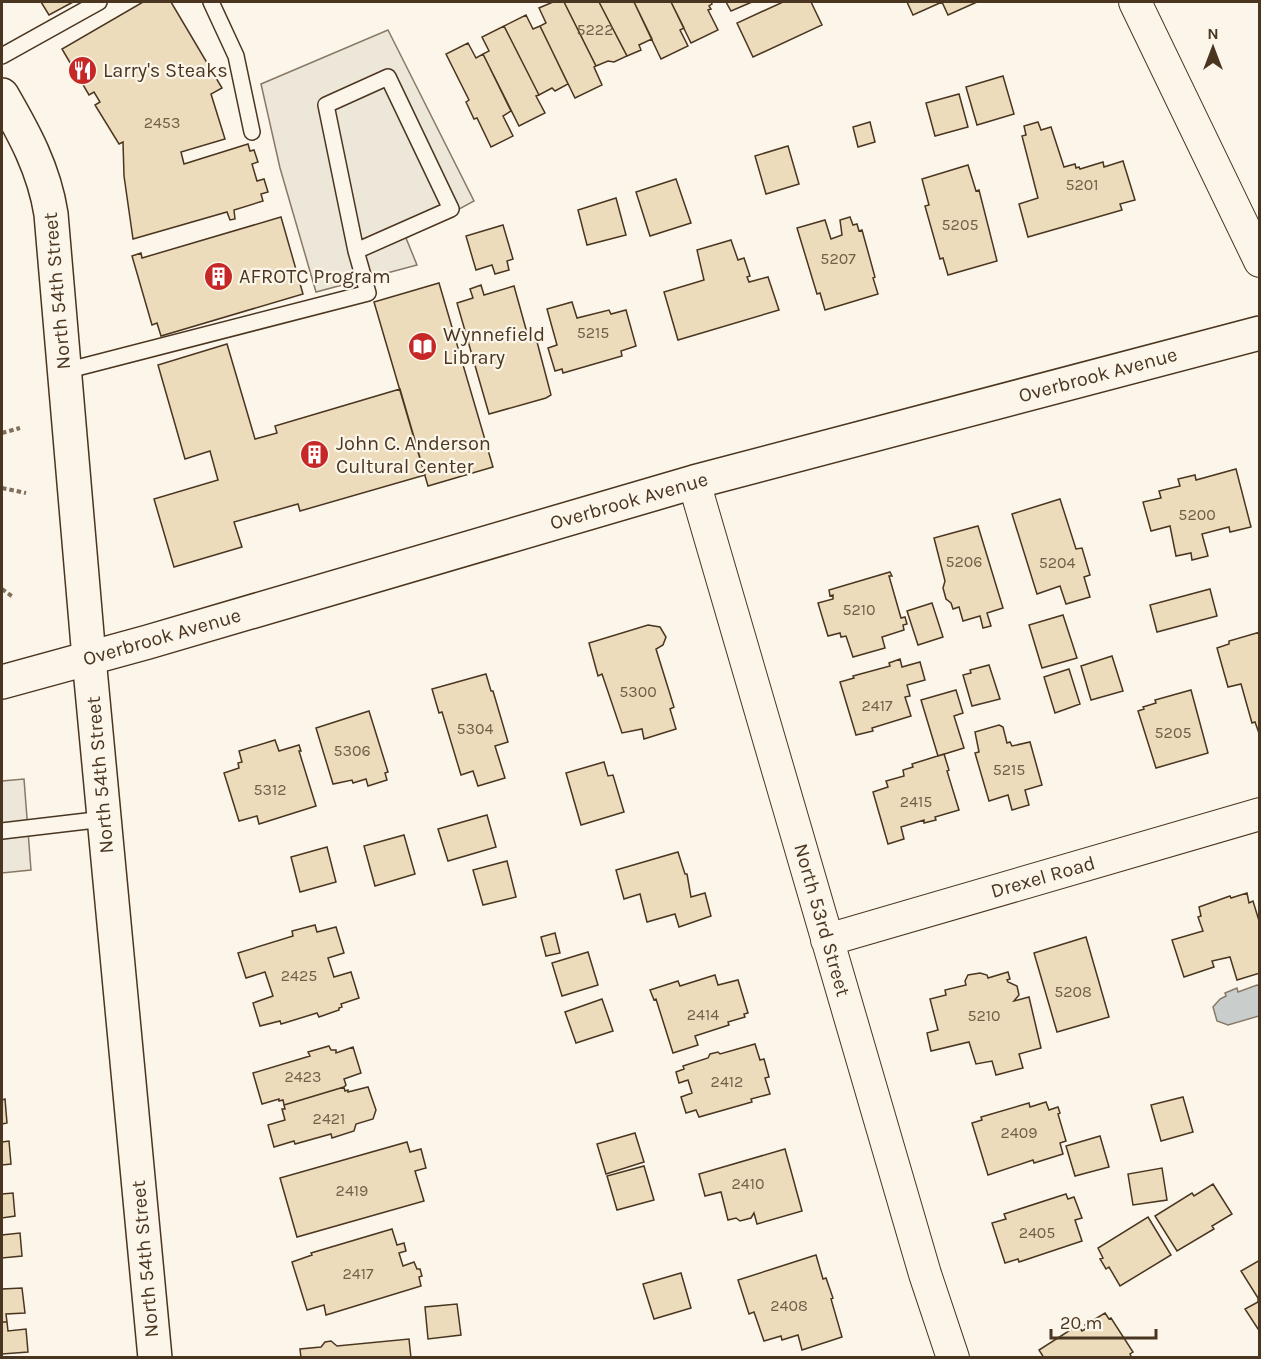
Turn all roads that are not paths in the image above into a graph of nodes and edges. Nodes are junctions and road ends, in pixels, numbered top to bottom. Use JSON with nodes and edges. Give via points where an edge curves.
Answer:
{"nodes":[{"id":1,"x":99,"y":2,"type":"edge"},
{"id":2,"x":211,"y":2,"type":"edge"},
{"id":3,"x":1135,"y":2,"type":"edge"},
{"id":4,"x":2,"y":56,"type":"edge"},
{"id":5,"x":2,"y":94,"type":"edge"},
{"id":6,"x":252,"y":132,"type":"dead end"},
{"id":7,"x":356,"y":251,"type":"junction"},
{"id":8,"x":1260,"y":261,"type":"edge"},
{"id":9,"x":1260,"y":333,"type":"edge"},
{"id":10,"x":65,"y":372,"type":"junction"},
{"id":11,"x":694,"y":482,"type":"junction"},
{"id":12,"x":89,"y":658,"type":"junction"},
{"id":13,"x":2,"y":682,"type":"edge"},
{"id":14,"x":1260,"y":814,"type":"edge"},
{"id":15,"x":104,"y":819,"type":"junction"},
{"id":16,"x":2,"y":831,"type":"edge"},
{"id":17,"x":827,"y":940,"type":"junction"},
{"id":18,"x":155,"y":1358,"type":"edge"},
{"id":19,"x":954,"y":1358,"type":"edge"}],
"edges":[{"from":1,"to":4,"type":"lane"},
{"from":2,"to":6,"type":"lane","via":[[236,56]]},
{"from":3,"to":8,"type":"street"},
{"from":5,"to":10,"type":"street","name":"North 54th Street","via":[[34,154],[49,200]]},
{"from":7,"to":7,"type":"lane","via":[[326,105],[388,77],[451,209]]},
{"from":7,"to":10,"type":"lane","via":[[368,293]]},
{"from":9,"to":11,"type":"street","name":"Overbrook Avenue"},
{"from":10,"to":12,"type":"street","name":"North 54th Street"},
{"from":11,"to":12,"type":"street","name":"Overbrook Avenue"},
{"from":11,"to":17,"type":"street","name":"North 53rd Street"},
{"from":12,"to":13,"type":"street","name":"Overbrook Avenue"},
{"from":12,"to":15,"type":"street","name":"North 54th Street"},
{"from":14,"to":17,"type":"street","name":"Drexel Road"},
{"from":15,"to":16,"type":"lane"},
{"from":15,"to":18,"type":"street","name":"North 54th Street"},
{"from":17,"to":19,"type":"street","name":"North 53rd Street","via":[[937,1314]]}]}
